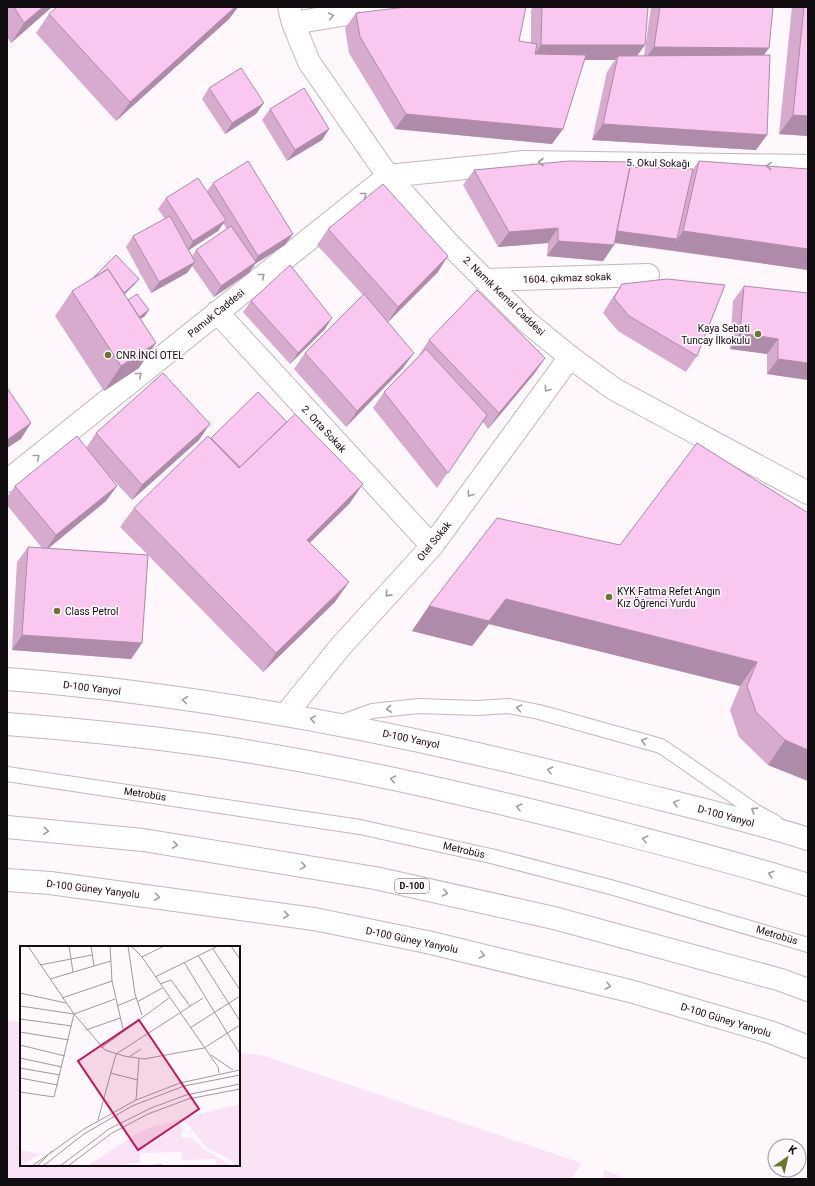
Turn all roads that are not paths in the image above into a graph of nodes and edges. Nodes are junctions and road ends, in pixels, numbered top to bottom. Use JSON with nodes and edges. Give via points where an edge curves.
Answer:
{"nodes":[{"id":1,"x":390,"y":7,"type":"edge"},
{"id":2,"x":291,"y":15,"type":"edge"},
{"id":3,"x":808,"y":166,"type":"edge"},
{"id":4,"x":388,"y":176,"type":"junction"},
{"id":5,"x":648,"y":275,"type":"dead end"},
{"id":6,"x":487,"y":280,"type":"junction"},
{"id":7,"x":217,"y":312,"type":"junction"},
{"id":8,"x":570,"y":357,"type":"junction"},
{"id":9,"x":7,"y":481,"type":"edge"},
{"id":10,"x":808,"y":492,"type":"edge"},
{"id":11,"x":432,"y":546,"type":"junction"},
{"id":12,"x":7,"y":679,"type":"edge"},
{"id":13,"x":286,"y":714,"type":"junction"},
{"id":14,"x":7,"y":724,"type":"edge"},
{"id":15,"x":338,"y":724,"type":"junction"},
{"id":16,"x":7,"y":774,"type":"edge"},
{"id":17,"x":7,"y":784,"type":"edge"},
{"id":18,"x":113,"y":789,"type":"junction"},
{"id":19,"x":7,"y":827,"type":"edge"},
{"id":20,"x":804,"y":838,"type":"edge"},
{"id":21,"x":7,"y":880,"type":"edge"},
{"id":22,"x":808,"y":885,"type":"edge"},
{"id":23,"x":808,"y":945,"type":"edge"},
{"id":24,"x":808,"y":990,"type":"edge"},
{"id":25,"x":808,"y":1047,"type":"edge"}],
"edges":[{"from":2,"to":1,"type":"main road","one_way":true},
{"from":2,"to":4,"type":"main road","name":"2. Namık Kemal Caddesi","via":[[309,62]]},
{"from":3,"to":4,"type":"main road","name":"5. Okul Sokağı","one_way":true,"via":[[524,162]]},
{"from":4,"to":6,"type":"main road","name":"2. Namık Kemal Caddesi","via":[[449,244]]},
{"from":7,"to":4,"type":"main road","name":"Pamuk Caddesi","one_way":true},
{"from":5,"to":6,"type":"main road","name":"1604. çıkmaz sokak"},
{"from":6,"to":8,"type":"main road","name":"2. Namık Kemal Caddesi","via":[[526,321]]},
{"from":9,"to":7,"type":"main road","name":"Pamuk Caddesi","one_way":true},
{"from":7,"to":11,"type":"main road","name":"2. Orta Sokak"},
{"from":8,"to":10,"type":"main road","name":"2. Namık Kemal Caddesi","via":[[614,389]]},
{"from":8,"to":11,"type":"main road","name":"Otel Sokak","one_way":true},
{"from":11,"to":13,"type":"main road","name":"Otel Sokak","one_way":true,"via":[[341,646]]},
{"from":13,"to":12,"type":"main road","name":"D-100 Yanyol","one_way":true,"via":[[73,684]]},
{"from":15,"to":13,"type":"main road","name":"D-100 Yanyol","one_way":true},
{"from":22,"to":14,"type":"main road","one_way":true,"via":[[727,860],[475,796],[355,771],[208,745]]},
{"from":20,"to":15,"type":"main road","name":"D-100 Yanyol","one_way":true,"via":[[504,758]]},
{"from":20,"to":15,"type":"lane","one_way":true,"via":[[758,812],[661,746],[539,712],[509,706],[418,706],[372,711]]},
{"from":16,"to":18,"type":"lane","name":"Metrobüs"},
{"from":17,"to":18,"type":"lane","name":"Metrobüs"},
{"from":18,"to":23,"type":"lane","name":"Metrobüs","via":[[360,827],[495,857],[614,888]]},
{"from":19,"to":24,"type":"main road","number":"D-100","one_way":true,"via":[[143,840],[375,878],[554,918],[781,980]]},
{"from":21,"to":25,"type":"main road","name":"D-100 Güney Yanyolu","one_way":true,"via":[[291,916],[427,942],[630,991],[770,1032]]}]}
